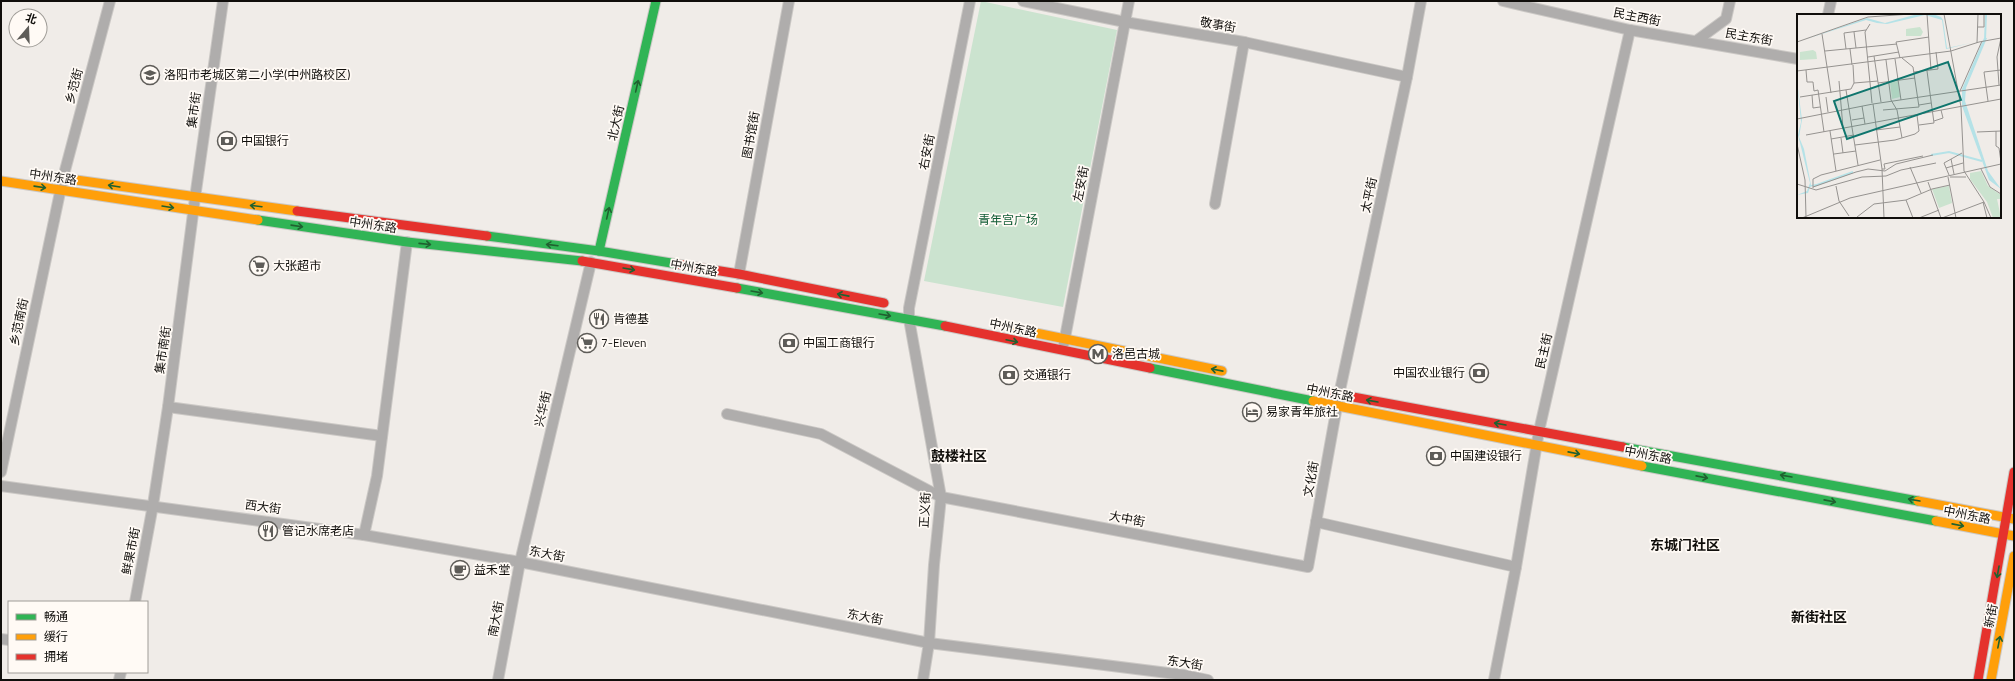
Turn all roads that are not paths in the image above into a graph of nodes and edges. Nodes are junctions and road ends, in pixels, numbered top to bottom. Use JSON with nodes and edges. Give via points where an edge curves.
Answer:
{"nodes":[{"id":1,"x":110,"y":1,"type":"edge"},
{"id":2,"x":223,"y":1,"type":"edge"},
{"id":3,"x":646,"y":1,"type":"edge"},
{"id":4,"x":656,"y":1,"type":"edge"},
{"id":5,"x":789,"y":1,"type":"edge"},
{"id":6,"x":970,"y":1,"type":"edge"},
{"id":7,"x":1023,"y":1,"type":"edge"},
{"id":8,"x":1128,"y":1,"type":"edge"},
{"id":9,"x":1421,"y":1,"type":"edge"},
{"id":10,"x":1503,"y":1,"type":"edge"},
{"id":11,"x":1730,"y":1,"type":"edge"},
{"id":12,"x":1831,"y":1,"type":"edge"},
{"id":13,"x":1828,"y":14,"type":"edge"},
{"id":14,"x":1125,"y":22,"type":"junction"},
{"id":15,"x":1630,"y":30,"type":"junction"},
{"id":16,"x":1696,"y":41,"type":"junction"},
{"id":17,"x":1244,"y":42,"type":"junction"},
{"id":18,"x":1797,"y":59,"type":"edge"},
{"id":19,"x":1407,"y":77,"type":"junction"},
{"id":20,"x":60,"y":178,"type":"junction"},
{"id":21,"x":1,"y":181,"type":"edge"},
{"id":22,"x":61,"y":190,"type":"junction"},
{"id":23,"x":194,"y":198,"type":"junction"},
{"id":24,"x":1215,"y":204,"type":"dead end"},
{"id":25,"x":193,"y":211,"type":"junction"},
{"id":26,"x":407,"y":242,"type":"junction"},
{"id":27,"x":595,"y":250,"type":"junction"},
{"id":28,"x":590,"y":262,"type":"junction"},
{"id":29,"x":739,"y":274,"type":"junction"},
{"id":30,"x":905,"y":307,"type":"junction"},
{"id":31,"x":909,"y":319,"type":"junction"},
{"id":32,"x":1010,"y":328,"type":"dead end"},
{"id":33,"x":1065,"y":339,"type":"junction"},
{"id":34,"x":1062,"y":351,"type":"junction"},
{"id":35,"x":1229,"y":372,"type":"dead end"},
{"id":36,"x":1316,"y":390,"type":"dead end"},
{"id":37,"x":1339,"y":395,"type":"junction"},
{"id":38,"x":1337,"y":406,"type":"junction"},
{"id":39,"x":168,"y":408,"type":"junction"},
{"id":40,"x":727,"y":414,"type":"dead end"},
{"id":41,"x":1539,"y":431,"type":"junction"},
{"id":42,"x":382,"y":436,"type":"junction"},
{"id":43,"x":1536,"y":446,"type":"junction"},
{"id":44,"x":1,"y":472,"type":"edge"},
{"id":45,"x":2014,"y":472,"type":"edge"},
{"id":46,"x":1,"y":486,"type":"edge"},
{"id":47,"x":941,"y":497,"type":"junction"},
{"id":48,"x":153,"y":505,"type":"junction"},
{"id":49,"x":2011,"y":518,"type":"edge"},
{"id":50,"x":1316,"y":522,"type":"junction"},
{"id":51,"x":364,"y":535,"type":"junction"},
{"id":52,"x":2009,"y":535,"type":"edge"},
{"id":53,"x":2014,"y":556,"type":"edge"},
{"id":54,"x":520,"y":562,"type":"junction"},
{"id":55,"x":1308,"y":567,"type":"joint"},
{"id":56,"x":1516,"y":567,"type":"junction"},
{"id":57,"x":135,"y":601,"type":"edge"},
{"id":58,"x":929,"y":643,"type":"junction"},
{"id":59,"x":498,"y":680,"type":"edge"},
{"id":60,"x":923,"y":680,"type":"edge"},
{"id":61,"x":1208,"y":680,"type":"edge"},
{"id":62,"x":1494,"y":680,"type":"edge"},
{"id":63,"x":1978,"y":680,"type":"edge"},
{"id":64,"x":1991,"y":680,"type":"edge"}],
"edges":[{"from":1,"to":20,"type":"street","name":"乡范街"},
{"from":2,"to":23,"type":"street","name":"集市街"},
{"from":3,"to":27,"type":"main road","name":"北大街"},
{"from":27,"to":4,"type":"main road","name":"北大街","one_way":true},
{"from":5,"to":29,"type":"street","name":"图书馆街"},
{"from":6,"to":30,"type":"street","name":"右安街"},
{"from":7,"to":14,"type":"street","name":"敬事街"},
{"from":8,"to":14,"type":"street","name":"左安街"},
{"from":9,"to":19,"type":"street","name":"太平街"},
{"from":10,"to":15,"type":"street","name":"民主西街"},
{"from":11,"to":16,"type":"street","via":[[1726,19]]},
{"from":12,"to":13,"type":"street"},
{"from":14,"to":17,"type":"street","name":"敬事街"},
{"from":14,"to":33,"type":"street","name":"左安街"},
{"from":15,"to":16,"type":"street","name":"民主西街"},
{"from":15,"to":41,"type":"street","name":"民主街"},
{"from":16,"to":18,"type":"street","name":"民主东街"},
{"from":17,"to":19,"type":"street","name":"敬事街"},
{"from":17,"to":24,"type":"street"},
{"from":19,"to":37,"type":"street","name":"太平街"},
{"from":20,"to":22,"type":"street","name":"乡范南街"},
{"from":23,"to":20,"type":"main road","name":"中州东路","one_way":true},
{"from":21,"to":22,"type":"main road","name":"中州东路","one_way":true},
{"from":22,"to":25,"type":"main road","name":"中州东路","one_way":true},
{"from":22,"to":44,"type":"street","name":"乡范南街"},
{"from":23,"to":25,"type":"street","name":"集市南街"},
{"from":27,"to":23,"type":"main road","name":"中州东路","one_way":true},
{"from":25,"to":26,"type":"main road","name":"中州东路","one_way":true},
{"from":25,"to":39,"type":"street","name":"集市南街"},
{"from":26,"to":28,"type":"main road","name":"中州东路","one_way":true},
{"from":26,"to":42,"type":"street"},
{"from":27,"to":29,"type":"main road","name":"中州东路"},
{"from":28,"to":31,"type":"main road","name":"中州东路","one_way":true},
{"from":28,"to":54,"type":"street","name":"兴华街"},
{"from":30,"to":29,"type":"main road","name":"中州东路","one_way":true},
{"from":30,"to":31,"type":"street","name":"正义街"},
{"from":31,"to":34,"type":"main road","name":"中州东路","one_way":true},
{"from":31,"to":47,"type":"street","name":"正义街"},
{"from":32,"to":33,"type":"main road","name":"中州东路"},
{"from":33,"to":34,"type":"street","name":"左安街"},
{"from":35,"to":33,"type":"main road","name":"中州东路","one_way":true},
{"from":34,"to":38,"type":"main road","name":"中州东路"},
{"from":36,"to":37,"type":"main road","name":"中州东路"},
{"from":37,"to":38,"type":"street","name":"文化街"},
{"from":41,"to":37,"type":"main road","name":"中州东路","one_way":true},
{"from":38,"to":43,"type":"main road","name":"中州东路"},
{"from":38,"to":50,"type":"street","name":"文化街"},
{"from":39,"to":42,"type":"street"},
{"from":39,"to":48,"type":"street","name":"集市南街"},
{"from":40,"to":47,"type":"street","name":"大中街","via":[[821,434]]},
{"from":41,"to":43,"type":"street","name":"民主街"},
{"from":49,"to":41,"type":"main road","name":"中州东路","one_way":true},
{"from":42,"to":51,"type":"street"},
{"from":43,"to":52,"type":"main road","name":"中州东路","one_way":true},
{"from":43,"to":56,"type":"street","name":"民主街"},
{"from":45,"to":49,"type":"main road"},
{"from":46,"to":48,"type":"street","name":"西大街"},
{"from":47,"to":55,"type":"street","name":"大中街"},
{"from":47,"to":58,"type":"street","name":"正义街"},
{"from":48,"to":51,"type":"street","name":"西大街"},
{"from":48,"to":57,"type":"street","name":"鲜果市街"},
{"from":49,"to":52,"type":"main road"},
{"from":50,"to":55,"type":"street","name":"文化街"},
{"from":50,"to":56,"type":"street"},
{"from":51,"to":54,"type":"street","name":"西大街"},
{"from":52,"to":63,"type":"main road","one_way":true},
{"from":64,"to":53,"type":"main road","name":"新街","one_way":true},
{"from":54,"to":58,"type":"street","name":"东大街"},
{"from":54,"to":59,"type":"street","name":"南大街"},
{"from":56,"to":62,"type":"street","name":"民主街"},
{"from":58,"to":60,"type":"street","name":"正义街"},
{"from":58,"to":61,"type":"street","name":"东大街"}]}
